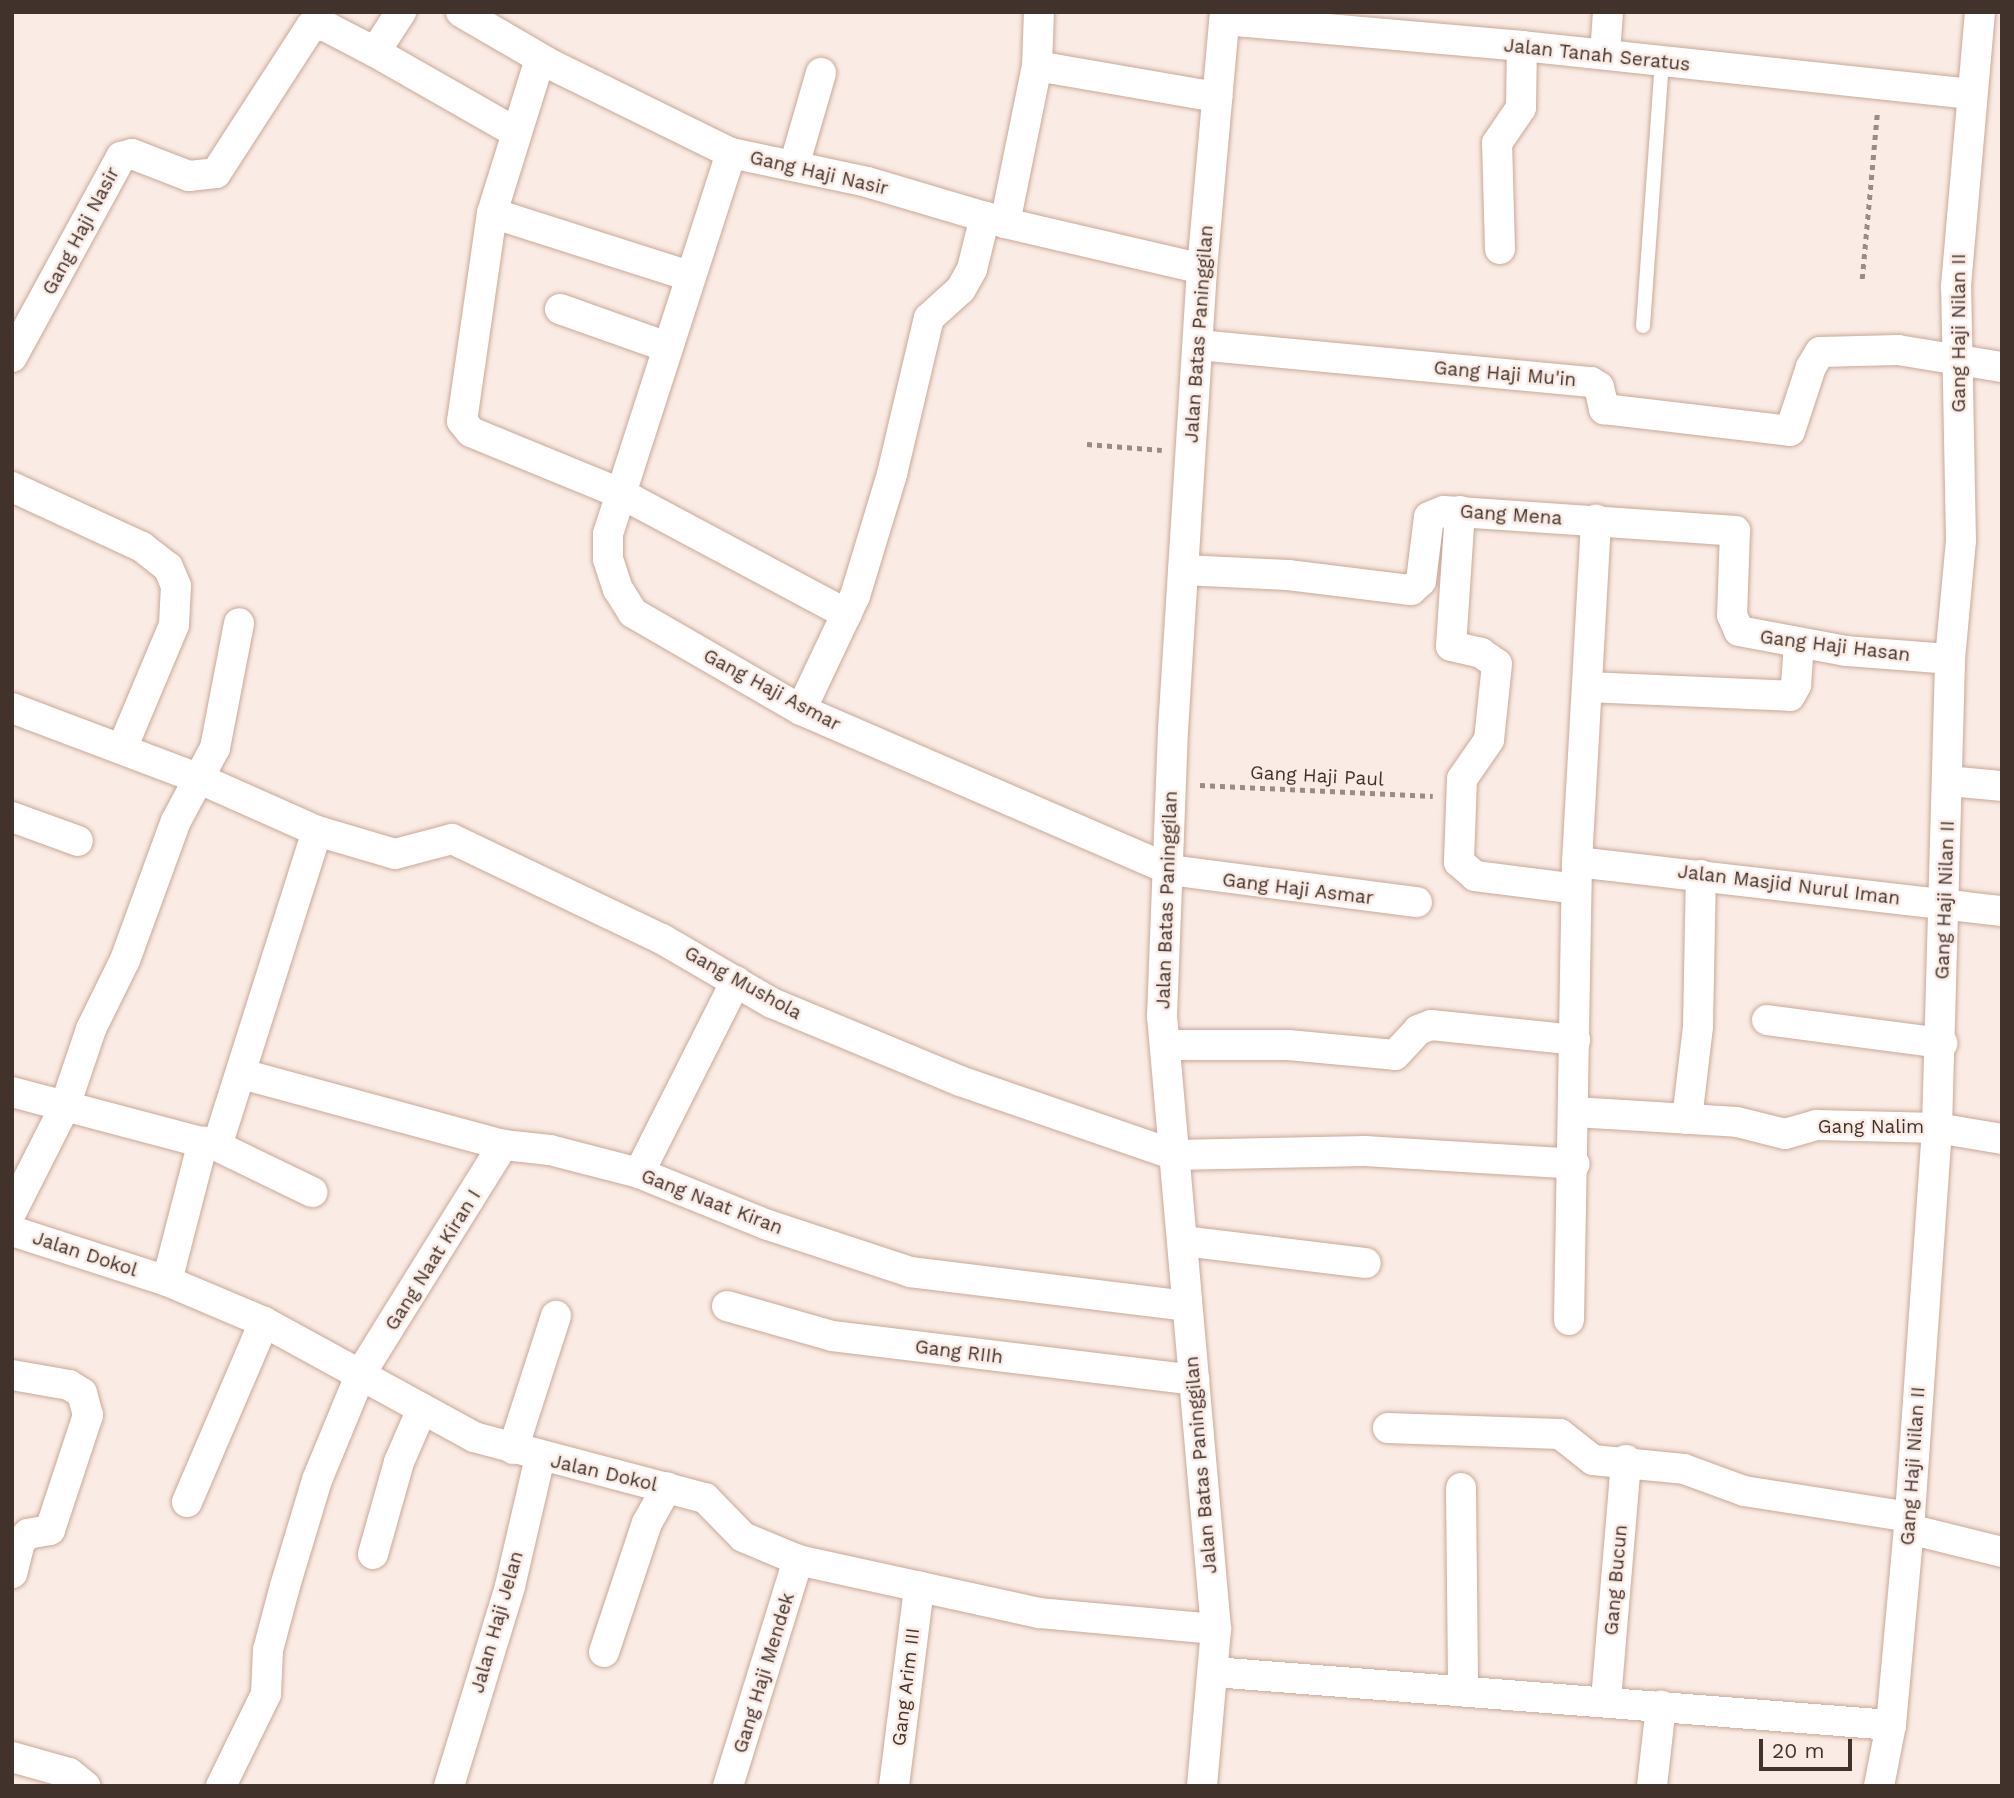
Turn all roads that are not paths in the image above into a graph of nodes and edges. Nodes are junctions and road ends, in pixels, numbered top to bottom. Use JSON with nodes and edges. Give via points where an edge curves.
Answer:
{"nodes":[{"id":1,"x":401,"y":12,"type":"edge"},
{"id":2,"x":461,"y":12,"type":"edge"},
{"id":3,"x":1039,"y":12,"type":"edge"},
{"id":4,"x":1608,"y":12,"type":"edge"},
{"id":5,"x":1980,"y":12,"type":"edge"},
{"id":6,"x":1225,"y":16,"type":"edge"},
{"id":7,"x":1292,"y":19,"type":"edge"},
{"id":8,"x":341,"y":22,"type":"edge"},
{"id":9,"x":1522,"y":46,"type":"junction"},
{"id":10,"x":375,"y":52,"type":"junction"},
{"id":11,"x":1605,"y":54,"type":"junction"},
{"id":12,"x":540,"y":59,"type":"junction"},
{"id":13,"x":1662,"y":62,"type":"junction"},
{"id":14,"x":1037,"y":66,"type":"junction"},
{"id":15,"x":821,"y":73,"type":"dead end"},
{"id":16,"x":1970,"y":94,"type":"junction"},
{"id":17,"x":1217,"y":97,"type":"junction"},
{"id":18,"x":517,"y":133,"type":"junction"},
{"id":19,"x":731,"y":153,"type":"junction"},
{"id":20,"x":794,"y":166,"type":"junction"},
{"id":21,"x":492,"y":213,"type":"junction"},
{"id":22,"x":995,"y":220,"type":"junction"},
{"id":23,"x":1500,"y":249,"type":"dead end"},
{"id":24,"x":1202,"y":269,"type":"junction"},
{"id":25,"x":690,"y":276,"type":"junction"},
{"id":26,"x":560,"y":309,"type":"dead end"},
{"id":27,"x":1643,"y":326,"type":"dead end"},
{"id":28,"x":1198,"y":345,"type":"junction"},
{"id":29,"x":667,"y":348,"type":"junction"},
{"id":30,"x":12,"y":357,"type":"edge"},
{"id":31,"x":1955,"y":360,"type":"junction"},
{"id":32,"x":2002,"y":367,"type":"edge"},
{"id":33,"x":12,"y":487,"type":"edge"},
{"id":34,"x":620,"y":493,"type":"junction"},
{"id":35,"x":1460,"y":511,"type":"junction"},
{"id":36,"x":1596,"y":520,"type":"junction"},
{"id":37,"x":1735,"y":531,"type":"joint"},
{"id":38,"x":1183,"y":570,"type":"junction"},
{"id":39,"x":846,"y":614,"type":"junction"},
{"id":40,"x":239,"y":623,"type":"dead end"},
{"id":41,"x":1799,"y":643,"type":"junction"},
{"id":42,"x":1950,"y":659,"type":"junction"},
{"id":43,"x":1587,"y":687,"type":"junction"},
{"id":44,"x":12,"y":708,"type":"edge"},
{"id":45,"x":801,"y":710,"type":"junction"},
{"id":46,"x":122,"y":749,"type":"junction"},
{"id":47,"x":200,"y":779,"type":"junction"},
{"id":48,"x":1948,"y":781,"type":"junction"},
{"id":49,"x":2002,"y":786,"type":"edge"},
{"id":50,"x":12,"y":817,"type":"edge"},
{"id":51,"x":317,"y":831,"type":"junction"},
{"id":52,"x":78,"y":841,"type":"dead end"},
{"id":53,"x":1170,"y":870,"type":"junction"},
{"id":54,"x":1576,"y":875,"type":"junction"},
{"id":55,"x":1700,"y":875,"type":"junction"},
{"id":56,"x":1417,"y":902,"type":"dead end"},
{"id":57,"x":1945,"y":902,"type":"junction"},
{"id":58,"x":2002,"y":911,"type":"edge"},
{"id":59,"x":736,"y":981,"type":"junction"},
{"id":60,"x":1767,"y":1020,"type":"dead end"},
{"id":61,"x":1575,"y":1040,"type":"junction"},
{"id":62,"x":1942,"y":1043,"type":"junction"},
{"id":63,"x":1166,"y":1045,"type":"junction"},
{"id":64,"x":242,"y":1074,"type":"junction"},
{"id":65,"x":12,"y":1092,"type":"edge"},
{"id":66,"x":65,"y":1106,"type":"junction"},
{"id":67,"x":1575,"y":1112,"type":"junction"},
{"id":68,"x":1687,"y":1119,"type":"junction"},
{"id":69,"x":1937,"y":1128,"type":"junction"},
{"id":70,"x":2002,"y":1139,"type":"edge"},
{"id":71,"x":210,"y":1144,"type":"junction"},
{"id":72,"x":503,"y":1145,"type":"junction"},
{"id":73,"x":1175,"y":1155,"type":"junction"},
{"id":74,"x":1575,"y":1164,"type":"junction"},
{"id":75,"x":639,"y":1173,"type":"junction"},
{"id":76,"x":312,"y":1192,"type":"dead end"},
{"id":77,"x":12,"y":1211,"type":"edge"},
{"id":78,"x":12,"y":1231,"type":"edge"},
{"id":79,"x":1183,"y":1241,"type":"junction"},
{"id":80,"x":1366,"y":1263,"type":"dead end"},
{"id":81,"x":167,"y":1281,"type":"junction"},
{"id":82,"x":727,"y":1306,"type":"dead end"},
{"id":83,"x":1186,"y":1306,"type":"junction"},
{"id":84,"x":556,"y":1316,"type":"dead end"},
{"id":85,"x":1569,"y":1320,"type":"dead end"},
{"id":86,"x":264,"y":1322,"type":"junction"},
{"id":87,"x":361,"y":1373,"type":"junction"},
{"id":88,"x":12,"y":1375,"type":"edge"},
{"id":89,"x":1194,"y":1380,"type":"junction"},
{"id":90,"x":422,"y":1409,"type":"junction"},
{"id":91,"x":1388,"y":1429,"type":"dead end"},
{"id":92,"x":526,"y":1453,"type":"junction"},
{"id":93,"x":1626,"y":1460,"type":"junction"},
{"id":94,"x":667,"y":1487,"type":"junction"},
{"id":95,"x":1461,"y":1488,"type":"dead end"},
{"id":96,"x":187,"y":1502,"type":"dead end"},
{"id":97,"x":1910,"y":1523,"type":"junction"},
{"id":98,"x":2002,"y":1552,"type":"edge"},
{"id":99,"x":373,"y":1554,"type":"dead end"},
{"id":100,"x":798,"y":1560,"type":"junction"},
{"id":101,"x":12,"y":1573,"type":"edge"},
{"id":102,"x":919,"y":1587,"type":"junction"},
{"id":103,"x":1216,"y":1629,"type":"junction"},
{"id":104,"x":604,"y":1652,"type":"dead end"},
{"id":105,"x":1214,"y":1672,"type":"junction"},
{"id":106,"x":1463,"y":1689,"type":"junction"},
{"id":107,"x":1606,"y":1700,"type":"junction"},
{"id":108,"x":1661,"y":1706,"type":"junction"},
{"id":109,"x":1891,"y":1725,"type":"junction"},
{"id":110,"x":12,"y":1757,"type":"edge"},
{"id":111,"x":85,"y":1786,"type":"edge"},
{"id":112,"x":221,"y":1786,"type":"edge"},
{"id":113,"x":449,"y":1786,"type":"edge"},
{"id":114,"x":728,"y":1786,"type":"edge"},
{"id":115,"x":894,"y":1786,"type":"edge"},
{"id":116,"x":1202,"y":1786,"type":"edge"},
{"id":117,"x":1652,"y":1786,"type":"edge"},
{"id":118,"x":1879,"y":1786,"type":"edge"}],
"edges":[{"from":1,"to":10,"type":"street"},
{"from":2,"to":12,"type":"street","name":"Gang Haji Nasir"},
{"from":3,"to":14,"type":"street"},
{"from":4,"to":11,"type":"street"},
{"from":5,"to":16,"type":"street","name":"Gang Haji Nilan II"},
{"from":6,"to":7,"type":"street","name":"Jalan Tanah Seratus"},
{"from":6,"to":17,"type":"street","name":"Jalan Batas Paninggilan"},
{"from":7,"to":9,"type":"street","name":"Jalan Tanah Seratus"},
{"from":8,"to":10,"type":"street","name":"Gang Haji Nasir"},
{"from":8,"to":30,"type":"street","name":"Gang Haji Nasir","via":[[311,26],[216,173],[189,176],[132,154],[121,158]]},
{"from":9,"to":11,"type":"street","name":"Jalan Tanah Seratus"},
{"from":9,"to":23,"type":"street","via":[[1521,108],[1497,143]]},
{"from":10,"to":18,"type":"street","name":"Gang Haji Nasir"},
{"from":11,"to":13,"type":"street","name":"Jalan Tanah Seratus"},
{"from":12,"to":18,"type":"street"},
{"from":12,"to":19,"type":"street","name":"Gang Haji Nasir"},
{"from":13,"to":16,"type":"street","name":"Jalan Tanah Seratus"},
{"from":13,"to":27,"type":"lane"},
{"from":14,"to":17,"type":"street"},
{"from":14,"to":22,"type":"street"},
{"from":15,"to":20,"type":"street"},
{"from":16,"to":31,"type":"street","name":"Gang Haji Nilan II"},
{"from":17,"to":24,"type":"street","name":"Jalan Batas Paninggilan"},
{"from":18,"to":21,"type":"street"},
{"from":19,"to":20,"type":"street","name":"Gang Haji Nasir"},
{"from":19,"to":25,"type":"street","name":"Gang Haji Asmar"},
{"from":20,"to":22,"type":"street","name":"Gang Haji Nasir"},
{"from":21,"to":25,"type":"street"},
{"from":21,"to":34,"type":"street","via":[[462,421],[471,432]]},
{"from":22,"to":24,"type":"street","name":"Gang Haji Nasir"},
{"from":22,"to":39,"type":"street","via":[[961,289],[929,318],[892,474]]},
{"from":24,"to":28,"type":"street","name":"Jalan Batas Paninggilan"},
{"from":25,"to":29,"type":"street","name":"Gang Haji Asmar"},
{"from":26,"to":29,"type":"street"},
{"from":28,"to":31,"type":"street","name":"Gang Haji Mu'in","via":[[1591,382],[1599,387],[1604,409],[1790,431],[1811,367],[1821,352],[1898,350]]},
{"from":28,"to":38,"type":"street","name":"Jalan Batas Paninggilan"},
{"from":29,"to":34,"type":"street","name":"Gang Haji Asmar"},
{"from":31,"to":32,"type":"street"},
{"from":31,"to":42,"type":"street","name":"Gang Haji Nilan II","via":[[1961,541]]},
{"from":33,"to":46,"type":"street","via":[[142,547],[168,567],[176,586],[174,625]]},
{"from":34,"to":39,"type":"street"},
{"from":34,"to":45,"type":"street","name":"Gang Haji Asmar","via":[[608,534],[608,559],[618,589],[633,613]]},
{"from":35,"to":36,"type":"street","name":"Gang Mena"},
{"from":35,"to":38,"type":"street","name":"Gang Mena","via":[[1429,517],[1421,581],[1411,590],[1289,575]]},
{"from":35,"to":54,"type":"street","name":"Jalan Masjid Nurul Iman","via":[[1451,646],[1481,653],[1497,664],[1489,740],[1464,772],[1458,854],[1464,870],[1475,876]]},
{"from":36,"to":37,"type":"street","name":"Gang Mena"},
{"from":36,"to":43,"type":"street"},
{"from":37,"to":41,"type":"street","name":"Gang Haji Hasan","via":[[1735,624],[1749,635]]},
{"from":38,"to":53,"type":"street","name":"Jalan Batas Paninggilan"},
{"from":39,"to":45,"type":"street"},
{"from":40,"to":47,"type":"street","via":[[225,712]]},
{"from":41,"to":42,"type":"street","name":"Gang Haji Hasan"},
{"from":41,"to":43,"type":"street","via":[[1796,685],[1790,696]]},
{"from":42,"to":48,"type":"street","name":"Gang Haji Nilan II"},
{"from":43,"to":54,"type":"street"},
{"from":44,"to":46,"type":"street","name":"Gang Mushola"},
{"from":45,"to":53,"type":"street","name":"Gang Haji Asmar"},
{"from":46,"to":47,"type":"street","name":"Gang Mushola"},
{"from":47,"to":51,"type":"street","name":"Gang Mushola"},
{"from":47,"to":66,"type":"street","via":[[176,821],[125,960],[91,1029]]},
{"from":48,"to":49,"type":"street"},
{"from":48,"to":57,"type":"street","name":"Gang Haji Nilan II"},
{"from":50,"to":52,"type":"street"},
{"from":51,"to":59,"type":"street","name":"Gang Mushola","via":[[395,854],[452,839],[662,939]]},
{"from":51,"to":64,"type":"street"},
{"from":53,"to":56,"type":"street","name":"Gang Haji Asmar"},
{"from":53,"to":63,"type":"street","name":"Jalan Batas Paninggilan","via":[[1162,1016]]},
{"from":54,"to":55,"type":"street","name":"Jalan Masjid Nurul Iman"},
{"from":54,"to":61,"type":"street"},
{"from":55,"to":57,"type":"street","name":"Jalan Masjid Nurul Iman"},
{"from":55,"to":68,"type":"street","via":[[1698,1027]]},
{"from":57,"to":58,"type":"street","name":"Jalan Masjid Nurul Iman"},
{"from":57,"to":62,"type":"street","name":"Gang Haji Nilan II"},
{"from":59,"to":73,"type":"street","name":"Gang Mushola","via":[[772,1003],[901,1058]]},
{"from":59,"to":75,"type":"street"},
{"from":60,"to":62,"type":"street"},
{"from":61,"to":63,"type":"street","via":[[1431,1025],[1398,1047],[1395,1055],[1288,1045]]},
{"from":61,"to":67,"type":"street"},
{"from":62,"to":69,"type":"street","name":"Gang Haji Nilan II"},
{"from":63,"to":73,"type":"street","name":"Jalan Batas Paninggilan"},
{"from":64,"to":71,"type":"street"},
{"from":64,"to":72,"type":"street","name":"Gang Naat Kiran"},
{"from":65,"to":66,"type":"street"},
{"from":66,"to":71,"type":"street"},
{"from":66,"to":77,"type":"street"},
{"from":67,"to":68,"type":"street","name":"Gang Nalim"},
{"from":67,"to":74,"type":"street"},
{"from":68,"to":69,"type":"street","name":"Gang Nalim","via":[[1737,1122],[1785,1134],[1817,1125]]},
{"from":69,"to":70,"type":"street","name":"Gang Nalim"},
{"from":69,"to":97,"type":"street","name":"Gang Haji Nilan II"},
{"from":71,"to":76,"type":"street"},
{"from":71,"to":81,"type":"street"},
{"from":72,"to":75,"type":"street","name":"Gang Naat Kiran","via":[[550,1150]]},
{"from":72,"to":87,"type":"street","name":"Gang Naat Kiran I"},
{"from":73,"to":74,"type":"street","via":[[1365,1151]]},
{"from":73,"to":79,"type":"street","name":"Jalan Batas Paninggilan"},
{"from":74,"to":85,"type":"street"},
{"from":75,"to":83,"type":"street","name":"Gang Naat Kiran","via":[[768,1225],[920,1274]]},
{"from":78,"to":81,"type":"street","name":"Jalan Dokol"},
{"from":79,"to":80,"type":"street"},
{"from":79,"to":83,"type":"street","name":"Jalan Batas Paninggilan"},
{"from":81,"to":86,"type":"street","name":"Jalan Dokol"},
{"from":82,"to":89,"type":"street","name":"Gang RIIh","via":[[832,1336]]},
{"from":83,"to":89,"type":"street","name":"Jalan Batas Paninggilan"},
{"from":84,"to":92,"type":"street","name":"Jalan Haji Jelan"},
{"from":86,"to":87,"type":"street","name":"Jalan Dokol"},
{"from":86,"to":96,"type":"street"},
{"from":87,"to":90,"type":"street","name":"Jalan Dokol"},
{"from":87,"to":112,"type":"street","name":"Gang Naat Kiran I","via":[[317,1480],[285,1586],[268,1650],[266,1694]]},
{"from":88,"to":101,"type":"street","via":[[69,1385],[82,1392],[88,1415],[50,1530],[28,1534],[20,1542]]},
{"from":89,"to":103,"type":"street","name":"Jalan Batas Paninggilan"},
{"from":90,"to":92,"type":"street","name":"Jalan Dokol","via":[[474,1437]]},
{"from":90,"to":99,"type":"street","via":[[395,1475]]},
{"from":91,"to":93,"type":"street","via":[[1560,1434],[1593,1460]]},
{"from":92,"to":94,"type":"street","name":"Jalan Dokol"},
{"from":92,"to":113,"type":"street","name":"Jalan Haji Jelan","via":[[510,1586]]},
{"from":93,"to":97,"type":"street","via":[[1684,1469],[1745,1491]]},
{"from":93,"to":107,"type":"street","name":"Gang Bucun"},
{"from":94,"to":100,"type":"street","name":"Jalan Dokol","via":[[705,1498],[743,1537]]},
{"from":94,"to":104,"type":"street","via":[[647,1523]]},
{"from":95,"to":106,"type":"street"},
{"from":97,"to":98,"type":"street"},
{"from":97,"to":109,"type":"street","name":"Gang Haji Nilan II"},
{"from":100,"to":102,"type":"street","name":"Jalan Dokol"},
{"from":100,"to":114,"type":"street","name":"Gang Haji Mendek"},
{"from":102,"to":103,"type":"street","name":"Jalan Dokol","via":[[1039,1613]]},
{"from":102,"to":115,"type":"street","name":"Gang Arim III"},
{"from":103,"to":105,"type":"street","name":"Jalan Batas Paninggilan"},
{"from":105,"to":106,"type":"street"},
{"from":105,"to":116,"type":"street","name":"Jalan Batas Paninggilan"},
{"from":106,"to":107,"type":"street"},
{"from":107,"to":108,"type":"street"},
{"from":108,"to":109,"type":"street"},
{"from":108,"to":117,"type":"street"},
{"from":109,"to":118,"type":"street","name":"Gang Haji Nilan II"},
{"from":110,"to":111,"type":"street","via":[[69,1773]]}]}
